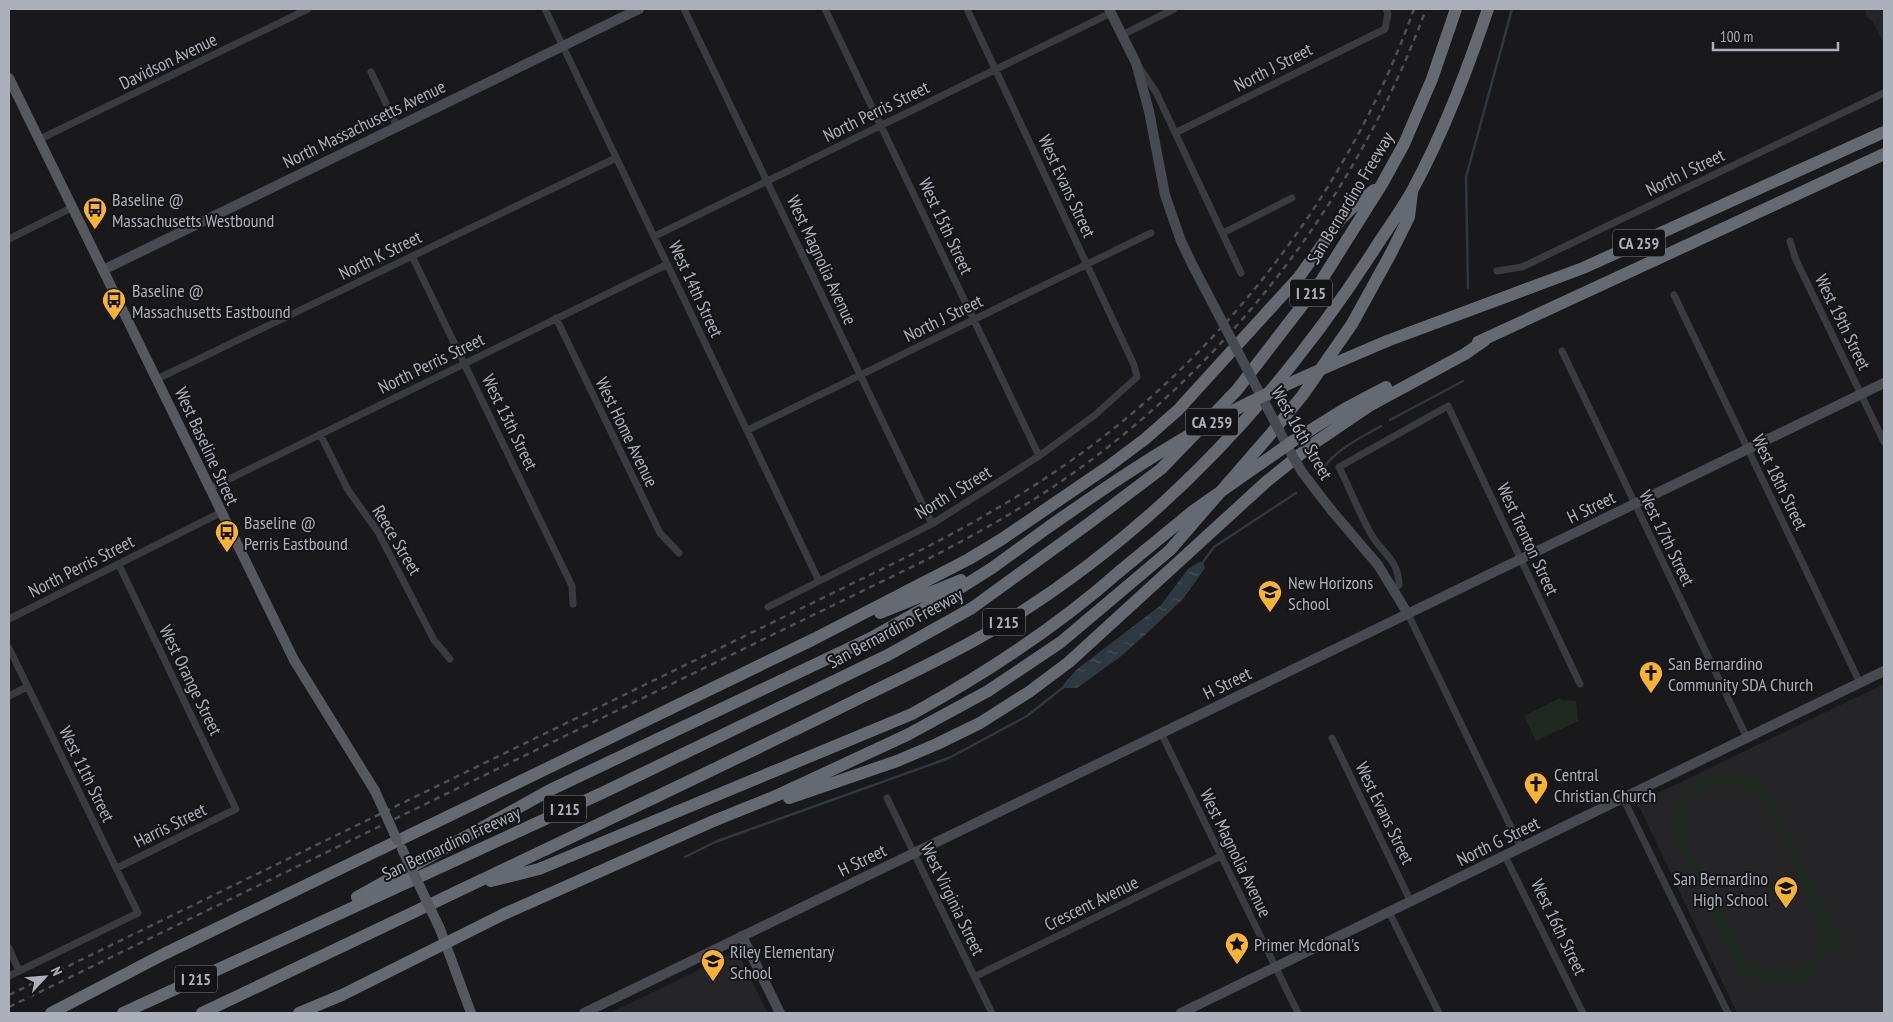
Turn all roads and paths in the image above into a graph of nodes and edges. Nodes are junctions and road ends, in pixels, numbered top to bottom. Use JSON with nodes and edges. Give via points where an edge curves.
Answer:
{"nodes":[{"id":1,"x":308,"y":9,"type":"edge"},
{"id":2,"x":545,"y":9,"type":"edge"},
{"id":3,"x":639,"y":9,"type":"edge"},
{"id":4,"x":684,"y":9,"type":"edge"},
{"id":5,"x":825,"y":9,"type":"edge"},
{"id":6,"x":967,"y":9,"type":"edge"},
{"id":7,"x":1174,"y":9,"type":"edge"},
{"id":8,"x":1386,"y":9,"type":"edge"},
{"id":9,"x":1456,"y":9,"type":"edge"},
{"id":10,"x":1488,"y":9,"type":"edge"},
{"id":11,"x":1110,"y":11,"type":"edge"},
{"id":12,"x":1122,"y":35,"type":"junction"},
{"id":13,"x":563,"y":46,"type":"junction"},
{"id":14,"x":1136,"y":63,"type":"junction"},
{"id":15,"x":995,"y":68,"type":"junction"},
{"id":16,"x":371,"y":72,"type":"dead end"},
{"id":17,"x":9,"y":78,"type":"edge"},
{"id":18,"x":1884,"y":93,"type":"edge"},
{"id":19,"x":882,"y":124,"type":"junction"},
{"id":20,"x":397,"y":126,"type":"junction"},
{"id":21,"x":1884,"y":132,"type":"edge"},
{"id":22,"x":1176,"y":133,"type":"junction"},
{"id":23,"x":40,"y":139,"type":"junction"},
{"id":24,"x":1884,"y":154,"type":"edge"},
{"id":25,"x":616,"y":158,"type":"junction"},
{"id":26,"x":1884,"y":163,"type":"edge"},
{"id":27,"x":768,"y":180,"type":"junction"},
{"id":28,"x":1827,"y":181,"type":"junction"},
{"id":29,"x":1382,"y":184,"type":"junction"},
{"id":30,"x":1412,"y":190,"type":"junction"},
{"id":31,"x":1292,"y":198,"type":"dead end"},
{"id":32,"x":72,"y":207,"type":"junction"},
{"id":33,"x":1151,"y":232,"type":"dead end"},
{"id":34,"x":1223,"y":233,"type":"junction"},
{"id":35,"x":654,"y":236,"type":"junction"},
{"id":36,"x":9,"y":239,"type":"edge"},
{"id":37,"x":1790,"y":240,"type":"dead end"},
{"id":38,"x":412,"y":256,"type":"junction"},
{"id":39,"x":1087,"y":264,"type":"junction"},
{"id":40,"x":666,"y":265,"type":"junction"},
{"id":41,"x":103,"y":270,"type":"junction"},
{"id":42,"x":1496,"y":271,"type":"dead end"},
{"id":43,"x":1241,"y":273,"type":"dead end"},
{"id":44,"x":1674,"y":295,"type":"dead end"},
{"id":45,"x":556,"y":318,"type":"junction"},
{"id":46,"x":974,"y":320,"type":"junction"},
{"id":47,"x":1485,"y":340,"type":"junction"},
{"id":48,"x":1562,"y":350,"type":"dead end"},
{"id":49,"x":464,"y":364,"type":"junction"},
{"id":50,"x":860,"y":375,"type":"junction"},
{"id":51,"x":1137,"y":377,"type":"joint"},
{"id":52,"x":157,"y":379,"type":"junction"},
{"id":53,"x":1884,"y":384,"type":"edge"},
{"id":54,"x":1862,"y":394,"type":"junction"},
{"id":55,"x":748,"y":430,"type":"junction"},
{"id":56,"x":320,"y":434,"type":"junction"},
{"id":57,"x":1884,"y":442,"type":"edge"},
{"id":58,"x":1748,"y":449,"type":"junction"},
{"id":59,"x":1039,"y":456,"type":"junction"},
{"id":60,"x":209,"y":488,"type":"junction"},
{"id":61,"x":1635,"y":504,"type":"junction"},
{"id":62,"x":220,"y":513,"type":"junction"},
{"id":63,"x":932,"y":524,"type":"junction"},
{"id":64,"x":679,"y":553,"type":"dead end"},
{"id":65,"x":1522,"y":559,"type":"junction"},
{"id":66,"x":119,"y":564,"type":"junction"},
{"id":67,"x":992,"y":568,"type":"junction"},
{"id":68,"x":820,"y":581,"type":"junction"},
{"id":69,"x":1394,"y":590,"type":"junction"},
{"id":70,"x":573,"y":604,"type":"dead end"},
{"id":71,"x":768,"y":607,"type":"dead end"},
{"id":72,"x":1408,"y":614,"type":"junction"},
{"id":73,"x":9,"y":619,"type":"edge"},
{"id":74,"x":814,"y":639,"type":"junction"},
{"id":75,"x":9,"y":648,"type":"edge"},
{"id":76,"x":450,"y":659,"type":"dead end"},
{"id":77,"x":1884,"y":671,"type":"edge"},
{"id":78,"x":1860,"y":683,"type":"junction"},
{"id":79,"x":1580,"y":684,"type":"dead end"},
{"id":80,"x":27,"y":687,"type":"junction"},
{"id":81,"x":9,"y":696,"type":"edge"},
{"id":82,"x":1161,"y":734,"type":"junction"},
{"id":83,"x":1332,"y":738,"type":"dead end"},
{"id":84,"x":1747,"y":738,"type":"junction"},
{"id":85,"x":778,"y":795,"type":"junction"},
{"id":86,"x":887,"y":798,"type":"dead end"},
{"id":87,"x":1623,"y":798,"type":"junction"},
{"id":88,"x":236,"y":809,"type":"joint"},
{"id":89,"x":397,"y":840,"type":"junction"},
{"id":90,"x":1521,"y":848,"type":"junction"},
{"id":91,"x":914,"y":852,"type":"junction"},
{"id":92,"x":1221,"y":856,"type":"junction"},
{"id":93,"x":1505,"y":856,"type":"junction"},
{"id":94,"x":117,"y":868,"type":"junction"},
{"id":95,"x":466,"y":886,"type":"junction"},
{"id":96,"x":1410,"y":902,"type":"junction"},
{"id":97,"x":1389,"y":912,"type":"junction"},
{"id":98,"x":742,"y":936,"type":"junction"},
{"id":99,"x":446,"y":943,"type":"junction"},
{"id":100,"x":269,"y":946,"type":"junction"},
{"id":101,"x":9,"y":948,"type":"edge"},
{"id":102,"x":1276,"y":967,"type":"junction"},
{"id":103,"x":19,"y":971,"type":"junction"},
{"id":104,"x":9,"y":976,"type":"edge"},
{"id":105,"x":974,"y":977,"type":"junction"},
{"id":106,"x":51,"y":1013,"type":"edge"},
{"id":107,"x":123,"y":1013,"type":"edge"},
{"id":108,"x":202,"y":1013,"type":"edge"},
{"id":109,"x":299,"y":1013,"type":"edge"},
{"id":110,"x":471,"y":1013,"type":"edge"},
{"id":111,"x":584,"y":1013,"type":"edge"},
{"id":112,"x":780,"y":1013,"type":"edge"},
{"id":113,"x":992,"y":1013,"type":"edge"},
{"id":114,"x":1181,"y":1013,"type":"edge"},
{"id":115,"x":1298,"y":1013,"type":"edge"},
{"id":116,"x":1439,"y":1013,"type":"edge"},
{"id":117,"x":1583,"y":1013,"type":"edge"},
{"id":118,"x":1728,"y":1013,"type":"edge"}],
"edges":[{"from":1,"to":23,"type":"street","name":"Davidson Avenue"},
{"from":2,"to":13,"type":"street","name":"West 14th Street"},
{"from":3,"to":13,"type":"street","name":"North Massachusetts Avenue"},
{"from":4,"to":27,"type":"street","name":"West Magnolia Avenue"},
{"from":5,"to":19,"type":"street","name":"West 15th Street"},
{"from":6,"to":15,"type":"street","name":"West Evans Street"},
{"from":7,"to":12,"type":"street"},
{"from":8,"to":22,"type":"street","name":"North J Street","via":[[1384,29]]},
{"from":9,"to":29,"type":"highway","name":"San Bernardino Freeway","number":"I 215","via":[[1432,79],[1404,144]]},
{"from":10,"to":30,"type":"highway","number":"I 215","via":[[1437,140]]},
{"from":11,"to":12,"type":"street","name":"West 16th Street"},
{"from":11,"to":15,"type":"street","name":"North Perris Street"},
{"from":12,"to":14,"type":"street","name":"West 16th Street"},
{"from":13,"to":20,"type":"street","name":"North Massachusetts Avenue"},
{"from":13,"to":25,"type":"street","name":"West 14th Street"},
{"from":14,"to":22,"type":"street","name":"West 16th Street","via":[[1156,92]]},
{"from":14,"to":69,"type":"street","name":"West 16th Street","bridge":true,"via":[[1165,195],[1193,266],[1302,472],[1378,565]]},
{"from":15,"to":19,"type":"street","name":"North Perris Street"},
{"from":15,"to":39,"type":"street","name":"West Evans Street"},
{"from":16,"to":20,"type":"street"},
{"from":17,"to":23,"type":"main road","name":"West Baseline Street"},
{"from":18,"to":42,"type":"street","name":"North I Street","via":[[1522,267]]},
{"from":19,"to":27,"type":"street","name":"North Perris Street"},
{"from":19,"to":46,"type":"street","name":"West 15th Street"},
{"from":20,"to":41,"type":"street","name":"North Massachusetts Avenue"},
{"from":21,"to":67,"type":"highway","number":"CA 259","bridge":true,"via":[[1583,268],[1387,341],[1214,420],[1119,478]]},
{"from":22,"to":34,"type":"street","name":"West 16th Street"},
{"from":23,"to":32,"type":"main road","name":"West Baseline Street"},
{"from":24,"to":28,"type":"highway","number":"CA 259"},
{"from":25,"to":35,"type":"street","name":"West 14th Street"},
{"from":25,"to":38,"type":"street","name":"North K Street"},
{"from":26,"to":28,"type":"highway"},
{"from":27,"to":35,"type":"street","name":"North Perris Street"},
{"from":27,"to":50,"type":"street","name":"West Magnolia Avenue"},
{"from":28,"to":47,"type":"highway","number":"CA 259"},
{"from":29,"to":74,"type":"highway","via":[[1340,220],[1299,277],[1252,330],[1178,410],[1145,439],[1070,494],[987,548]]},
{"from":29,"to":100,"type":"highway","name":"San Bernardino Freeway","number":"I 215","via":[[1321,281],[1237,390],[1174,456],[1095,519],[972,608],[888,655],[602,793]]},
{"from":30,"to":85,"type":"highway","via":[[1409,218],[1352,324],[1302,396],[1170,550],[1061,642],[988,691],[907,735]]},
{"from":30,"to":95,"type":"highway","number":"I 215","via":[[1306,348],[1266,397],[1162,503],[1106,551],[989,632],[924,667]]},
{"from":31,"to":34,"type":"street"},
{"from":32,"to":36,"type":"street"},
{"from":32,"to":41,"type":"main road","name":"West Baseline Street"},
{"from":33,"to":39,"type":"street","name":"North J Street"},
{"from":34,"to":43,"type":"street","name":"West 16th Street"},
{"from":35,"to":40,"type":"street","name":"West 14th Street"},
{"from":37,"to":54,"type":"street","name":"West 19th Street","via":[[1796,260]]},
{"from":38,"to":49,"type":"street","name":"West 13th Street"},
{"from":38,"to":52,"type":"street","name":"North K Street"},
{"from":39,"to":46,"type":"street","name":"North J Street"},
{"from":39,"to":51,"type":"street","name":"West Evans Street"},
{"from":40,"to":45,"type":"street","name":"North Perris Street"},
{"from":40,"to":55,"type":"street","name":"West 14th Street"},
{"from":41,"to":52,"type":"main road","name":"West Baseline Street"},
{"from":44,"to":58,"type":"street","name":"West 18th Street"},
{"from":45,"to":49,"type":"street","name":"North Perris Street"},
{"from":45,"to":64,"type":"street","name":"West Home Avenue","via":[[660,534]]},
{"from":46,"to":50,"type":"street","name":"North J Street"},
{"from":46,"to":59,"type":"street","name":"West 15th Street"},
{"from":47,"to":85,"type":"highway","via":[[1369,406],[1313,444],[1266,482],[1069,662],[1029,692],[980,723],[921,751],[786,799]]},
{"from":47,"to":95,"type":"highway","bridge":true,"via":[[1462,347],[1429,364],[1346,408],[1294,441],[1193,511],[1042,634],[912,714],[539,869]]},
{"from":48,"to":61,"type":"street","name":"West 17th Street"},
{"from":49,"to":56,"type":"street","name":"North Perris Street"},
{"from":49,"to":70,"type":"street","name":"West 13th Street","via":[[572,586]]},
{"from":50,"to":55,"type":"street","name":"North J Street"},
{"from":50,"to":63,"type":"street","name":"West Magnolia Avenue"},
{"from":51,"to":59,"type":"street","name":"North I Street","via":[[1095,415]]},
{"from":52,"to":60,"type":"main road","name":"West Baseline Street"},
{"from":53,"to":54,"type":"street","name":"H Street"},
{"from":54,"to":57,"type":"street","name":"West 19th Street"},
{"from":54,"to":58,"type":"street","name":"H Street"},
{"from":55,"to":68,"type":"street","name":"West 14th Street"},
{"from":56,"to":60,"type":"street","name":"North Perris Street"},
{"from":56,"to":76,"type":"street","name":"Reece Street","via":[[348,490],[378,532],[434,640]]},
{"from":58,"to":61,"type":"street","name":"H Street"},
{"from":58,"to":78,"type":"street","name":"West 18th Street"},
{"from":59,"to":63,"type":"street","name":"North I Street"},
{"from":60,"to":62,"type":"main road","name":"West Baseline Street"},
{"from":61,"to":65,"type":"street","name":"H Street"},
{"from":61,"to":84,"type":"street","name":"West 17th Street"},
{"from":62,"to":66,"type":"street","name":"North Perris Street"},
{"from":62,"to":89,"type":"main road","name":"West Baseline Street","bridge":true,"via":[[294,660],[375,791]]},
{"from":63,"to":68,"type":"street","name":"North I Street"},
{"from":65,"to":69,"type":"street","name":"West Trenton Street","via":[[1448,406],[1339,467],[1372,537],[1394,566],[1399,585]]},
{"from":65,"to":72,"type":"street","name":"H Street"},
{"from":65,"to":79,"type":"street","name":"West Trenton Street"},
{"from":66,"to":73,"type":"street","name":"North Perris Street"},
{"from":66,"to":88,"type":"street","name":"West Orange Street"},
{"from":67,"to":74,"type":"highway"},
{"from":67,"to":100,"type":"highway","via":[[871,638],[550,790]]},
{"from":68,"to":71,"type":"street","name":"North I Street"},
{"from":69,"to":72,"type":"street","name":"West 16th Street"},
{"from":72,"to":82,"type":"street","name":"H Street"},
{"from":72,"to":90,"type":"street","name":"West 16th Street"},
{"from":74,"to":89,"type":"highway"},
{"from":75,"to":80,"type":"street","name":"West 11th Street"},
{"from":77,"to":78,"type":"street","name":"North G Street"},
{"from":78,"to":84,"type":"street","name":"North G Street"},
{"from":80,"to":81,"type":"street"},
{"from":80,"to":94,"type":"street","name":"West 11th Street"},
{"from":82,"to":91,"type":"street","name":"H Street"},
{"from":82,"to":92,"type":"street","name":"West Magnolia Avenue"},
{"from":83,"to":96,"type":"street","name":"West Evans Street"},
{"from":84,"to":87,"type":"street","name":"North G Street"},
{"from":85,"to":99,"type":"highway","via":[[556,890]]},
{"from":86,"to":91,"type":"street","name":"West Virginia Street"},
{"from":87,"to":90,"type":"street","name":"North G Street"},
{"from":87,"to":118,"type":"street"},
{"from":88,"to":94,"type":"street","name":"Harris Street"},
{"from":89,"to":99,"type":"main road","name":"West Baseline Street","bridge":true},
{"from":89,"to":106,"type":"highway"},
{"from":90,"to":93,"type":"street","name":"North G Street"},
{"from":91,"to":98,"type":"street","name":"H Street"},
{"from":91,"to":105,"type":"street","name":"West Virginia Street"},
{"from":92,"to":102,"type":"street","name":"West Magnolia Avenue"},
{"from":92,"to":105,"type":"street","name":"Crescent Avenue"},
{"from":93,"to":96,"type":"street","name":"North G Street"},
{"from":93,"to":117,"type":"street","name":"West 16th Street"},
{"from":94,"to":103,"type":"street","name":"West 11th Street","via":[[138,913]]},
{"from":95,"to":108,"type":"highway","number":"I 215"},
{"from":96,"to":97,"type":"street","name":"North G Street"},
{"from":97,"to":102,"type":"street","name":"North G Street"},
{"from":97,"to":116,"type":"street"},
{"from":98,"to":111,"type":"street","name":"H Street"},
{"from":98,"to":112,"type":"street"},
{"from":99,"to":109,"type":"highway"},
{"from":99,"to":110,"type":"main road","name":"West Baseline Street"},
{"from":100,"to":107,"type":"highway","name":"San Bernardino Freeway","number":"I 215"},
{"from":101,"to":103,"type":"street"},
{"from":102,"to":114,"type":"street","name":"North G Street"},
{"from":102,"to":115,"type":"street","name":"West Magnolia Avenue"},
{"from":103,"to":104,"type":"street"},
{"from":105,"to":113,"type":"street","name":"West Virginia Street"}]}
